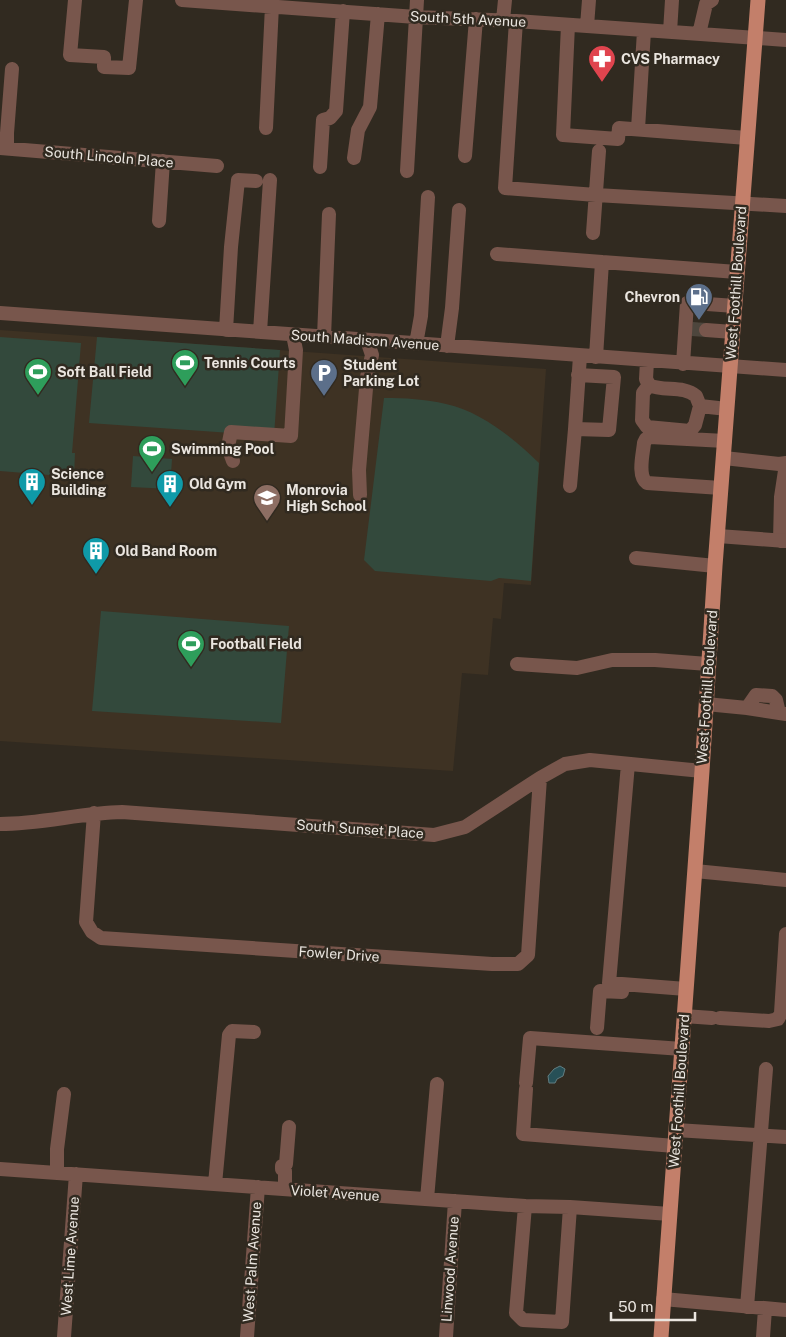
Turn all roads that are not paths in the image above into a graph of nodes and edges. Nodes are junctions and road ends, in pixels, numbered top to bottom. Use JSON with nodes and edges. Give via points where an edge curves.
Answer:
{"nodes":[{"id":1,"x":75,"y":0,"type":"edge"},
{"id":2,"x":136,"y":0,"type":"edge"},
{"id":3,"x":182,"y":0,"type":"edge"},
{"id":4,"x":417,"y":0,"type":"edge"},
{"id":5,"x":505,"y":0,"type":"edge"},
{"id":6,"x":589,"y":0,"type":"edge"},
{"id":7,"x":672,"y":0,"type":"edge"},
{"id":8,"x":712,"y":0,"type":"edge"},
{"id":9,"x":758,"y":0,"type":"edge"},
{"id":10,"x":245,"y":2,"type":"edge"},
{"id":11,"x":272,"y":6,"type":"junction"},
{"id":12,"x":334,"y":7,"type":"edge"},
{"id":13,"x":378,"y":14,"type":"junction"},
{"id":14,"x":416,"y":17,"type":"junction"},
{"id":15,"x":476,"y":19,"type":"junction"},
{"id":16,"x":510,"y":21,"type":"junction"},
{"id":17,"x":568,"y":24,"type":"junction"},
{"id":18,"x":587,"y":26,"type":"junction"},
{"id":19,"x":644,"y":31,"type":"junction"},
{"id":20,"x":670,"y":32,"type":"junction"},
{"id":21,"x":699,"y":34,"type":"junction"},
{"id":22,"x":754,"y":37,"type":"junction"},
{"id":23,"x":786,"y":40,"type":"edge"},
{"id":24,"x":12,"y":69,"type":"dead end"},
{"id":25,"x":266,"y":128,"type":"dead end"},
{"id":26,"x":638,"y":129,"type":"junction"},
{"id":27,"x":747,"y":138,"type":"junction"},
{"id":28,"x":4,"y":148,"type":"edge"},
{"id":29,"x":599,"y":151,"type":"dead end"},
{"id":30,"x":465,"y":156,"type":"dead end"},
{"id":31,"x":354,"y":158,"type":"dead end"},
{"id":32,"x":163,"y":162,"type":"junction"},
{"id":33,"x":217,"y":166,"type":"dead end"},
{"id":34,"x":320,"y":167,"type":"dead end"},
{"id":35,"x":407,"y":171,"type":"dead end"},
{"id":36,"x":596,"y":195,"type":"junction"},
{"id":37,"x":428,"y":197,"type":"dead end"},
{"id":38,"x":742,"y":203,"type":"junction"},
{"id":39,"x":786,"y":206,"type":"edge"},
{"id":40,"x":459,"y":210,"type":"dead end"},
{"id":41,"x":329,"y":214,"type":"dead end"},
{"id":42,"x":159,"y":221,"type":"dead end"},
{"id":43,"x":593,"y":233,"type":"dead end"},
{"id":44,"x":497,"y":254,"type":"dead end"},
{"id":45,"x":602,"y":262,"type":"junction"},
{"id":46,"x":737,"y":272,"type":"junction"},
{"id":47,"x":735,"y":306,"type":"junction"},
{"id":48,"x":0,"y":313,"type":"edge"},
{"id":49,"x":226,"y":330,"type":"junction"},
{"id":50,"x":694,"y":330,"type":"junction"},
{"id":51,"x":260,"y":332,"type":"junction"},
{"id":52,"x":733,"y":332,"type":"junction"},
{"id":53,"x":293,"y":335,"type":"junction"},
{"id":54,"x":324,"y":337,"type":"junction"},
{"id":55,"x":367,"y":340,"type":"junction"},
{"id":56,"x":416,"y":344,"type":"junction"},
{"id":57,"x":447,"y":346,"type":"junction"},
{"id":58,"x":580,"y":356,"type":"junction"},
{"id":59,"x":596,"y":357,"type":"junction"},
{"id":60,"x":647,"y":361,"type":"junction"},
{"id":61,"x":683,"y":364,"type":"junction"},
{"id":62,"x":730,"y":367,"type":"junction"},
{"id":63,"x":786,"y":370,"type":"edge"},
{"id":64,"x":578,"y":374,"type":"junction"},
{"id":65,"x":649,"y":385,"type":"junction"},
{"id":66,"x":700,"y":406,"type":"junction"},
{"id":67,"x":727,"y":409,"type":"junction"},
{"id":68,"x":576,"y":428,"type":"junction"},
{"id":69,"x":648,"y":432,"type":"junction"},
{"id":70,"x":725,"y":441,"type":"junction"},
{"id":71,"x":724,"y":458,"type":"junction"},
{"id":72,"x":233,"y":461,"type":"dead end"},
{"id":73,"x":786,"y":463,"type":"edge"},
{"id":74,"x":570,"y":486,"type":"dead end"},
{"id":75,"x":722,"y":488,"type":"junction"},
{"id":76,"x":360,"y":495,"type":"dead end"},
{"id":77,"x":718,"y":536,"type":"junction"},
{"id":78,"x":783,"y":541,"type":"edge"},
{"id":79,"x":636,"y":558,"type":"dead end"},
{"id":80,"x":715,"y":566,"type":"junction"},
{"id":81,"x":517,"y":664,"type":"dead end"},
{"id":82,"x":708,"y":664,"type":"junction"},
{"id":83,"x":706,"y":704,"type":"junction"},
{"id":84,"x":783,"y":713,"type":"edge"},
{"id":85,"x":628,"y":764,"type":"junction"},
{"id":86,"x":702,"y":770,"type":"junction"},
{"id":87,"x":540,"y":778,"type":"junction"},
{"id":88,"x":94,"y":813,"type":"junction"},
{"id":89,"x":0,"y":824,"type":"edge"},
{"id":90,"x":694,"y":871,"type":"junction"},
{"id":91,"x":786,"y":880,"type":"edge"},
{"id":92,"x":786,"y":934,"type":"edge"},
{"id":93,"x":686,"y":993,"type":"junction"},
{"id":94,"x":684,"y":1016,"type":"junction"},
{"id":95,"x":597,"y":1028,"type":"dead end"},
{"id":96,"x":254,"y":1032,"type":"dead end"},
{"id":97,"x":682,"y":1049,"type":"junction"},
{"id":98,"x":766,"y":1069,"type":"dead end"},
{"id":99,"x":437,"y":1084,"type":"dead end"},
{"id":100,"x":64,"y":1094,"type":"dead end"},
{"id":101,"x":289,"y":1127,"type":"dead end"},
{"id":102,"x":676,"y":1130,"type":"junction"},
{"id":103,"x":760,"y":1135,"type":"junction"},
{"id":104,"x":786,"y":1137,"type":"edge"},
{"id":105,"x":675,"y":1146,"type":"junction"},
{"id":106,"x":0,"y":1169,"type":"edge"},
{"id":107,"x":57,"y":1173,"type":"junction"},
{"id":108,"x":76,"y":1174,"type":"junction"},
{"id":109,"x":215,"y":1184,"type":"junction"},
{"id":110,"x":258,"y":1187,"type":"junction"},
{"id":111,"x":285,"y":1189,"type":"junction"},
{"id":112,"x":427,"y":1199,"type":"junction"},
{"id":113,"x":455,"y":1201,"type":"junction"},
{"id":114,"x":525,"y":1206,"type":"junction"},
{"id":115,"x":570,"y":1206,"type":"junction"},
{"id":116,"x":670,"y":1214,"type":"junction"},
{"id":117,"x":664,"y":1299,"type":"junction"},
{"id":118,"x":746,"y":1307,"type":"junction"},
{"id":119,"x":765,"y":1309,"type":"junction"},
{"id":120,"x":786,"y":1310,"type":"edge"},
{"id":121,"x":64,"y":1337,"type":"edge"},
{"id":122,"x":247,"y":1337,"type":"edge"},
{"id":123,"x":446,"y":1337,"type":"edge"},
{"id":124,"x":661,"y":1337,"type":"edge"},
{"id":125,"x":763,"y":1337,"type":"edge"}],
"edges":[{"from":1,"to":2,"type":"street","via":[[70,56],[104,57],[104,67],[129,68]]},
{"from":3,"to":10,"type":"street","name":"South 5th Avenue"},
{"from":4,"to":14,"type":"street"},
{"from":5,"to":16,"type":"street"},
{"from":6,"to":18,"type":"street"},
{"from":7,"to":20,"type":"street"},
{"from":8,"to":21,"type":"street","via":[[706,4]]},
{"from":9,"to":22,"type":"main road","name":"West Foothill Boulevard"},
{"from":10,"to":11,"type":"street","name":"South 5th Avenue"},
{"from":11,"to":12,"type":"street","name":"South 5th Avenue"},
{"from":11,"to":25,"type":"street"},
{"from":12,"to":13,"type":"street","name":"South 5th Avenue"},
{"from":12,"to":34,"type":"street","via":[[336,111],[323,120]]},
{"from":13,"to":14,"type":"street","name":"South 5th Avenue"},
{"from":13,"to":31,"type":"street","via":[[372,94],[367,115],[358,130]]},
{"from":14,"to":15,"type":"street","name":"South 5th Avenue"},
{"from":14,"to":35,"type":"street"},
{"from":15,"to":16,"type":"street","name":"South 5th Avenue"},
{"from":15,"to":30,"type":"street"},
{"from":16,"to":17,"type":"street","name":"South 5th Avenue"},
{"from":16,"to":36,"type":"street","via":[[505,188]]},
{"from":17,"to":18,"type":"street","name":"South 5th Avenue"},
{"from":17,"to":26,"type":"street","via":[[563,135],[618,139],[619,128]]},
{"from":18,"to":19,"type":"street","name":"South 5th Avenue"},
{"from":19,"to":20,"type":"street","name":"South 5th Avenue"},
{"from":19,"to":26,"type":"street"},
{"from":20,"to":21,"type":"street","name":"South 5th Avenue"},
{"from":21,"to":22,"type":"street","name":"South 5th Avenue"},
{"from":22,"to":23,"type":"street","name":"South 5th Avenue"},
{"from":22,"to":27,"type":"main road","name":"West Foothill Boulevard"},
{"from":24,"to":28,"type":"street"},
{"from":26,"to":27,"type":"street"},
{"from":27,"to":38,"type":"main road","name":"West Foothill Boulevard"},
{"from":28,"to":32,"type":"street","name":"South Lincoln Place"},
{"from":29,"to":36,"type":"street"},
{"from":32,"to":33,"type":"street","name":"South Lincoln Place"},
{"from":32,"to":42,"type":"street"},
{"from":36,"to":38,"type":"street"},
{"from":36,"to":43,"type":"street"},
{"from":37,"to":56,"type":"street","via":[[421,316]]},
{"from":38,"to":39,"type":"street"},
{"from":38,"to":46,"type":"main road","name":"West Foothill Boulevard"},
{"from":40,"to":57,"type":"street"},
{"from":41,"to":54,"type":"street"},
{"from":44,"to":45,"type":"street"},
{"from":45,"to":46,"type":"street"},
{"from":45,"to":59,"type":"street"},
{"from":46,"to":47,"type":"main road","name":"West Foothill Boulevard"},
{"from":47,"to":50,"type":"street","via":[[687,303]]},
{"from":47,"to":52,"type":"main road","name":"West Foothill Boulevard"},
{"from":48,"to":49,"type":"street","name":"South Madison Avenue"},
{"from":49,"to":51,"type":"street","name":"South Madison Avenue"},
{"from":49,"to":51,"type":"street","via":[[238,180],[263,181]]},
{"from":50,"to":52,"type":"street"},
{"from":50,"to":61,"type":"street"},
{"from":51,"to":53,"type":"street","name":"South Madison Avenue"},
{"from":52,"to":62,"type":"main road","name":"West Foothill Boulevard"},
{"from":53,"to":54,"type":"street","name":"South Madison Avenue"},
{"from":53,"to":72,"type":"street","via":[[296,350],[291,436],[231,432],[228,447]]},
{"from":54,"to":55,"type":"street","name":"South Madison Avenue"},
{"from":55,"to":56,"type":"street","name":"South Madison Avenue"},
{"from":55,"to":76,"type":"street","via":[[372,355],[367,377]]},
{"from":56,"to":57,"type":"street","name":"South Madison Avenue"},
{"from":57,"to":58,"type":"street","name":"South Madison Avenue"},
{"from":58,"to":59,"type":"street","name":"South Madison Avenue"},
{"from":58,"to":64,"type":"street"},
{"from":59,"to":60,"type":"street","name":"South Madison Avenue"},
{"from":60,"to":61,"type":"street","name":"South Madison Avenue"},
{"from":60,"to":65,"type":"street"},
{"from":61,"to":62,"type":"street","name":"South Madison Avenue"},
{"from":62,"to":63,"type":"street","name":"South Madison Avenue"},
{"from":62,"to":67,"type":"main road","name":"West Foothill Boulevard"},
{"from":64,"to":68,"type":"street"},
{"from":64,"to":68,"type":"street","via":[[614,377],[609,430]]},
{"from":65,"to":66,"type":"street","via":[[691,391]]},
{"from":65,"to":69,"type":"street","via":[[644,393],[642,420]]},
{"from":66,"to":67,"type":"street"},
{"from":66,"to":69,"type":"street","via":[[690,431]]},
{"from":67,"to":70,"type":"main road","name":"West Foothill Boulevard"},
{"from":68,"to":74,"type":"street"},
{"from":69,"to":70,"type":"street"},
{"from":69,"to":75,"type":"street","via":[[644,443],[643,481]]},
{"from":70,"to":71,"type":"main road","name":"West Foothill Boulevard"},
{"from":71,"to":73,"type":"street"},
{"from":71,"to":75,"type":"main road","name":"West Foothill Boulevard"},
{"from":73,"to":78,"type":"street","via":[[781,497]]},
{"from":75,"to":77,"type":"main road","name":"West Foothill Boulevard"},
{"from":77,"to":78,"type":"street"},
{"from":77,"to":80,"type":"main road","name":"West Foothill Boulevard"},
{"from":79,"to":80,"type":"street"},
{"from":80,"to":82,"type":"main road","name":"West Foothill Boulevard"},
{"from":81,"to":82,"type":"street","via":[[576,668],[612,660],[655,660]]},
{"from":82,"to":83,"type":"main road","name":"West Foothill Boulevard"},
{"from":83,"to":84,"type":"street"},
{"from":83,"to":86,"type":"main road","name":"West Foothill Boulevard"},
{"from":85,"to":86,"type":"street","name":"South Sunset Place"},
{"from":85,"to":87,"type":"street","name":"South Sunset Place","via":[[590,760],[565,764]]},
{"from":85,"to":93,"type":"street","via":[[609,983]]},
{"from":86,"to":90,"type":"main road","name":"West Foothill Boulevard"},
{"from":87,"to":88,"type":"street","name":"South Sunset Place","via":[[465,827],[434,835],[122,812]]},
{"from":87,"to":88,"type":"street","name":"Fowler Drive","via":[[528,955],[518,964],[101,938],[86,922]]},
{"from":88,"to":89,"type":"street","name":"South Sunset Place"},
{"from":90,"to":91,"type":"street"},
{"from":90,"to":93,"type":"main road","name":"West Foothill Boulevard"},
{"from":92,"to":94,"type":"street","via":[[778,1019]]},
{"from":93,"to":94,"type":"main road","name":"West Foothill Boulevard"},
{"from":93,"to":95,"type":"street","via":[[600,991]]},
{"from":94,"to":97,"type":"main road","name":"West Foothill Boulevard"},
{"from":96,"to":109,"type":"street","via":[[232,1030],[229,1035]]},
{"from":97,"to":102,"type":"main road","name":"West Foothill Boulevard"},
{"from":97,"to":105,"type":"street","via":[[530,1038],[526,1086],[523,1134]]},
{"from":98,"to":103,"type":"street"},
{"from":99,"to":112,"type":"street"},
{"from":100,"to":107,"type":"street"},
{"from":101,"to":111,"type":"street","via":[[286,1164],[282,1166]]},
{"from":102,"to":103,"type":"street"},
{"from":102,"to":105,"type":"main road","name":"West Foothill Boulevard"},
{"from":103,"to":104,"type":"street"},
{"from":103,"to":118,"type":"street"},
{"from":105,"to":116,"type":"main road","name":"West Foothill Boulevard"},
{"from":106,"to":107,"type":"street","name":"Violet Avenue"},
{"from":107,"to":108,"type":"street","name":"Violet Avenue"},
{"from":108,"to":109,"type":"street","name":"Violet Avenue"},
{"from":108,"to":121,"type":"street","name":"West Lime Avenue"},
{"from":109,"to":110,"type":"street","name":"Violet Avenue"},
{"from":110,"to":111,"type":"street","name":"Violet Avenue"},
{"from":110,"to":122,"type":"street","name":"West Palm Avenue"},
{"from":111,"to":112,"type":"street","name":"Violet Avenue"},
{"from":112,"to":113,"type":"street","name":"Violet Avenue"},
{"from":113,"to":114,"type":"street","name":"Violet Avenue"},
{"from":113,"to":123,"type":"street","name":"Linwood Avenue"},
{"from":114,"to":115,"type":"street","name":"Violet Avenue"},
{"from":114,"to":115,"type":"street","via":[[516,1313],[524,1320],[562,1322]]},
{"from":115,"to":116,"type":"street","name":"Violet Avenue"},
{"from":116,"to":117,"type":"main road","name":"West Foothill Boulevard"},
{"from":117,"to":118,"type":"street"},
{"from":117,"to":124,"type":"main road","name":"West Foothill Boulevard"},
{"from":118,"to":119,"type":"street"},
{"from":119,"to":120,"type":"street"},
{"from":119,"to":125,"type":"street"}]}
